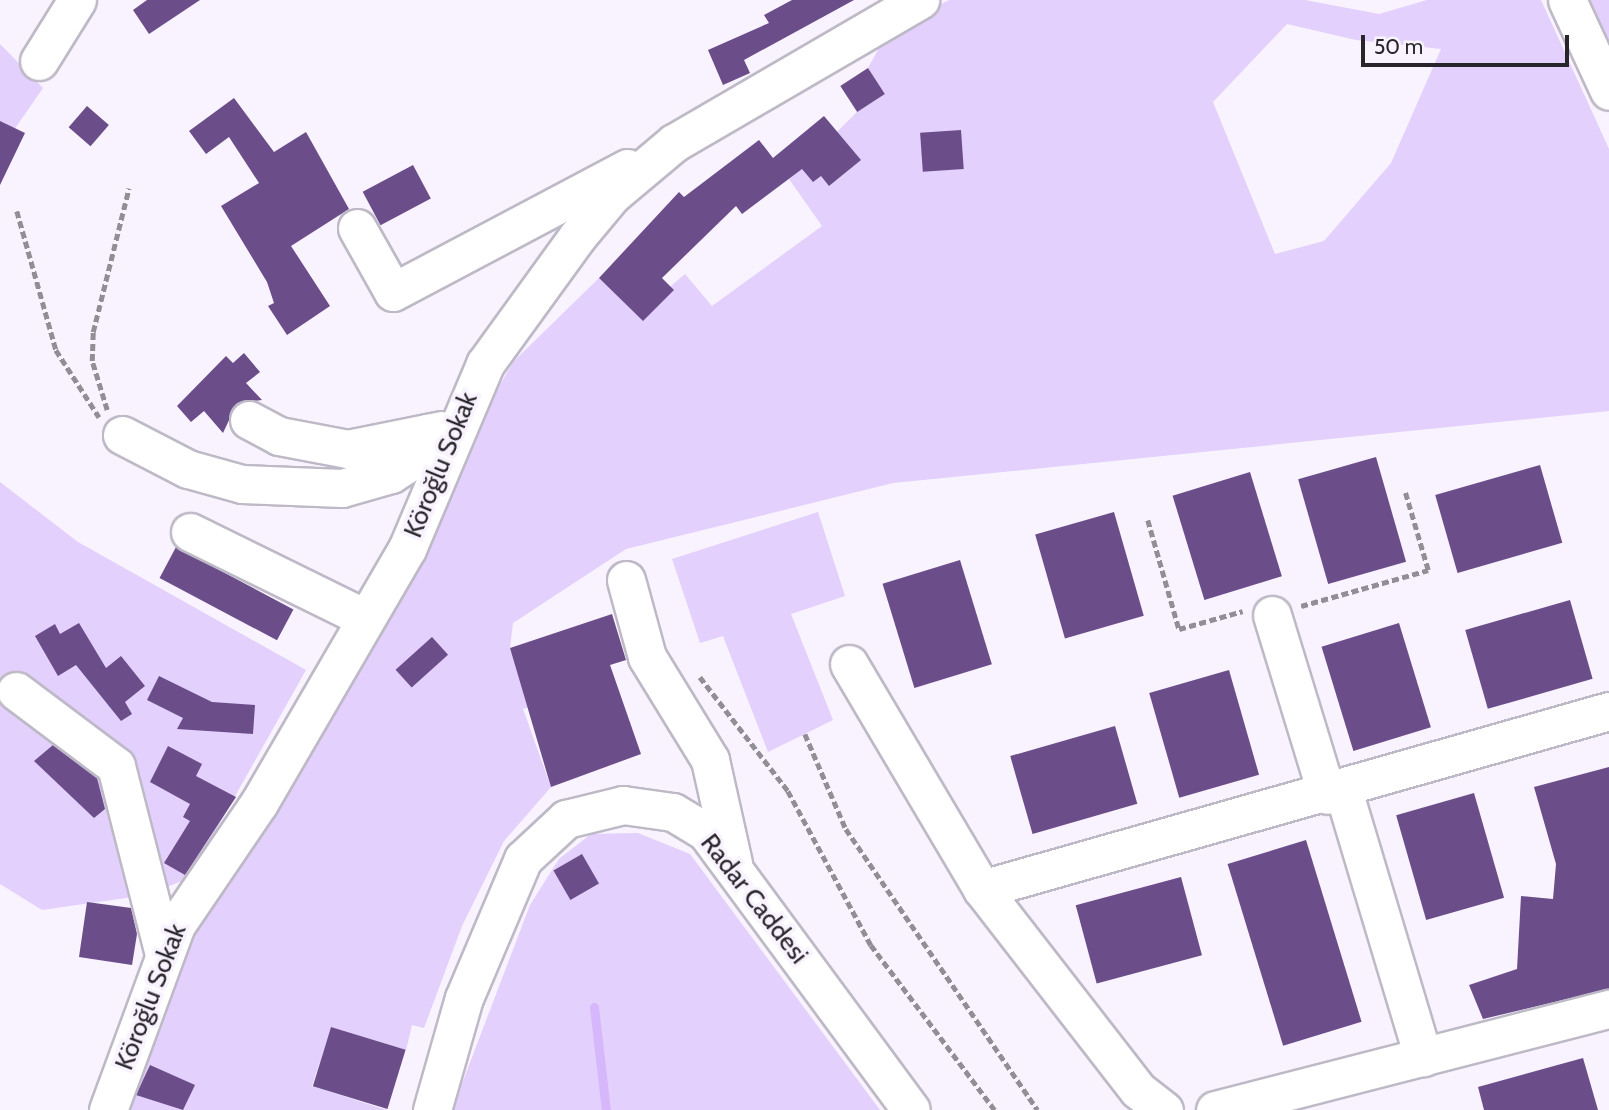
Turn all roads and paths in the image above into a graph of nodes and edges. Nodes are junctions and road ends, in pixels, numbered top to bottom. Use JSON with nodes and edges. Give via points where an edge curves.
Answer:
{"nodes":[{"id":1,"x":76,"y":0,"type":"edge"},
{"id":2,"x":920,"y":0,"type":"edge"},
{"id":3,"x":1567,"y":0,"type":"edge"},
{"id":4,"x":40,"y":61,"type":"dead end"},
{"id":5,"x":1609,"y":91,"type":"edge"},
{"id":6,"x":674,"y":143,"type":"junction"},
{"id":7,"x":130,"y":187,"type":"dead end"},
{"id":8,"x":17,"y":211,"type":"dead end"},
{"id":9,"x":356,"y":229,"type":"dead end"},
{"id":10,"x":249,"y":420,"type":"dead end"},
{"id":11,"x":442,"y":430,"type":"junction"},
{"id":12,"x":122,"y":435,"type":"junction"},
{"id":13,"x":1405,"y":492,"type":"dead end"},
{"id":14,"x":1148,"y":520,"type":"dead end"},
{"id":15,"x":190,"y":532,"type":"dead end"},
{"id":16,"x":626,"y":580,"type":"dead end"},
{"id":17,"x":1272,"y":615,"type":"junction"},
{"id":18,"x":363,"y":617,"type":"junction"},
{"id":19,"x":849,"y":664,"type":"dead end"},
{"id":20,"x":692,"y":667,"type":"dead end"},
{"id":21,"x":16,"y":691,"type":"dead end"},
{"id":22,"x":1609,"y":711,"type":"edge"},
{"id":23,"x":805,"y":734,"type":"dead end"},
{"id":24,"x":1335,"y":793,"type":"junction"},
{"id":25,"x":734,"y":867,"type":"junction"},
{"id":26,"x":982,"y":889,"type":"junction"},
{"id":27,"x":163,"y":950,"type":"junction"},
{"id":28,"x":1609,"y":1009,"type":"edge"},
{"id":29,"x":1423,"y":1057,"type":"junction"},
{"id":30,"x":108,"y":1110,"type":"edge"},
{"id":31,"x":432,"y":1110,"type":"edge"},
{"id":32,"x":911,"y":1110,"type":"edge"},
{"id":33,"x":995,"y":1110,"type":"edge"},
{"id":34,"x":1038,"y":1110,"type":"edge"},
{"id":35,"x":1164,"y":1110,"type":"edge"},
{"id":36,"x":1215,"y":1110,"type":"edge"}],
"edges":[{"from":1,"to":4,"type":"street"},
{"from":2,"to":6,"type":"street","name":"Köroğlu Sokak"},
{"from":3,"to":5,"type":"street"},
{"from":6,"to":9,"type":"street","via":[[393,292]]},
{"from":6,"to":11,"type":"street","name":"Köroğlu Sokak","via":[[632,176],[577,237]]},
{"from":7,"to":12,"type":"path","via":[[102,287],[92,362],[96,385]]},
{"from":8,"to":12,"type":"path","via":[[56,350],[93,412]]},
{"from":10,"to":11,"type":"street","via":[[318,447],[374,446]]},
{"from":11,"to":12,"type":"street","via":[[391,474],[342,488],[242,484],[188,469]]},
{"from":11,"to":18,"type":"street","name":"Köroğlu Sokak","via":[[429,506]]},
{"from":13,"to":17,"type":"path","via":[[1428,570]]},
{"from":14,"to":17,"type":"path","via":[[1179,629],[1268,604]]},
{"from":15,"to":18,"type":"street"},
{"from":16,"to":25,"type":"street","via":[[647,657],[710,760]]},
{"from":17,"to":24,"type":"street"},
{"from":18,"to":27,"type":"street","name":"Köroğlu Sokak","via":[[259,803]]},
{"from":19,"to":26,"type":"street"},
{"from":20,"to":33,"type":"path","via":[[773,769],[842,901]]},
{"from":21,"to":27,"type":"street","via":[[116,766]]},
{"from":22,"to":24,"type":"street"},
{"from":23,"to":34,"type":"path","via":[[846,829]]},
{"from":24,"to":26,"type":"street"},
{"from":24,"to":29,"type":"street"},
{"from":25,"to":31,"type":"street","name":"Radar Caddesi","via":[[690,820],[650,806],[592,810],[545,833],[501,901]]},
{"from":25,"to":32,"type":"street","name":"Radar Caddesi"},
{"from":26,"to":35,"type":"street","via":[[1138,1090]]},
{"from":27,"to":30,"type":"street","name":"Köroğlu Sokak"},
{"from":28,"to":29,"type":"street"},
{"from":29,"to":36,"type":"street"}]}
